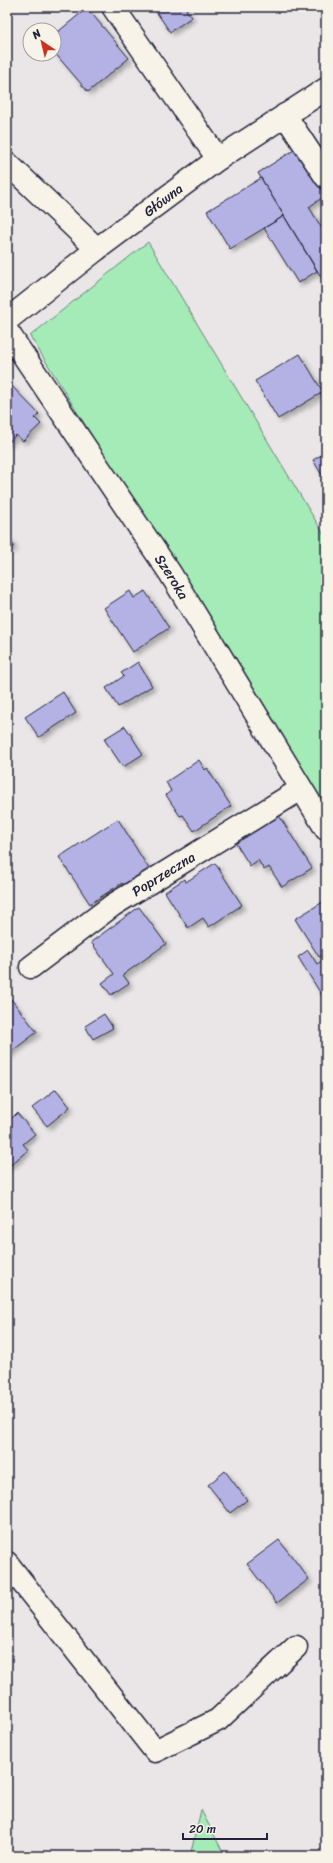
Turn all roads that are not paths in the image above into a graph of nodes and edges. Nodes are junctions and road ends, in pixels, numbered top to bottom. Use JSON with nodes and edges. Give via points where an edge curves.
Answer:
{"nodes":[{"id":1,"x":113,"y":7,"type":"edge"},
{"id":2,"x":326,"y":89,"type":"edge"},
{"id":3,"x":285,"y":115,"type":"junction"},
{"id":4,"x":218,"y":159,"type":"junction"},
{"id":5,"x":7,"y":163,"type":"edge"},
{"id":6,"x":326,"y":177,"type":"edge"},
{"id":7,"x":97,"y":249,"type":"junction"},
{"id":8,"x":7,"y":320,"type":"edge"},
{"id":9,"x":7,"y":331,"type":"edge"},
{"id":10,"x":301,"y":789,"type":"junction"},
{"id":11,"x":326,"y":829,"type":"edge"},
{"id":12,"x":32,"y":967,"type":"dead end"},
{"id":13,"x":7,"y":1563,"type":"edge"},
{"id":14,"x":296,"y":1647,"type":"dead end"}],
"edges":[{"from":1,"to":4,"type":"street"},
{"from":2,"to":3,"type":"street","name":"Główna"},
{"from":3,"to":4,"type":"street","name":"Główna"},
{"from":3,"to":6,"type":"street"},
{"from":4,"to":7,"type":"street","name":"Główna"},
{"from":5,"to":7,"type":"street"},
{"from":7,"to":8,"type":"street","name":"Główna"},
{"from":9,"to":10,"type":"street","name":"Szeroka","via":[[170,573]]},
{"from":10,"to":11,"type":"street","name":"Szeroka"},
{"from":10,"to":12,"type":"street","name":"Poprzeczna","via":[[113,905]]},
{"from":13,"to":14,"type":"street","via":[[156,1751],[218,1720]]}]}
